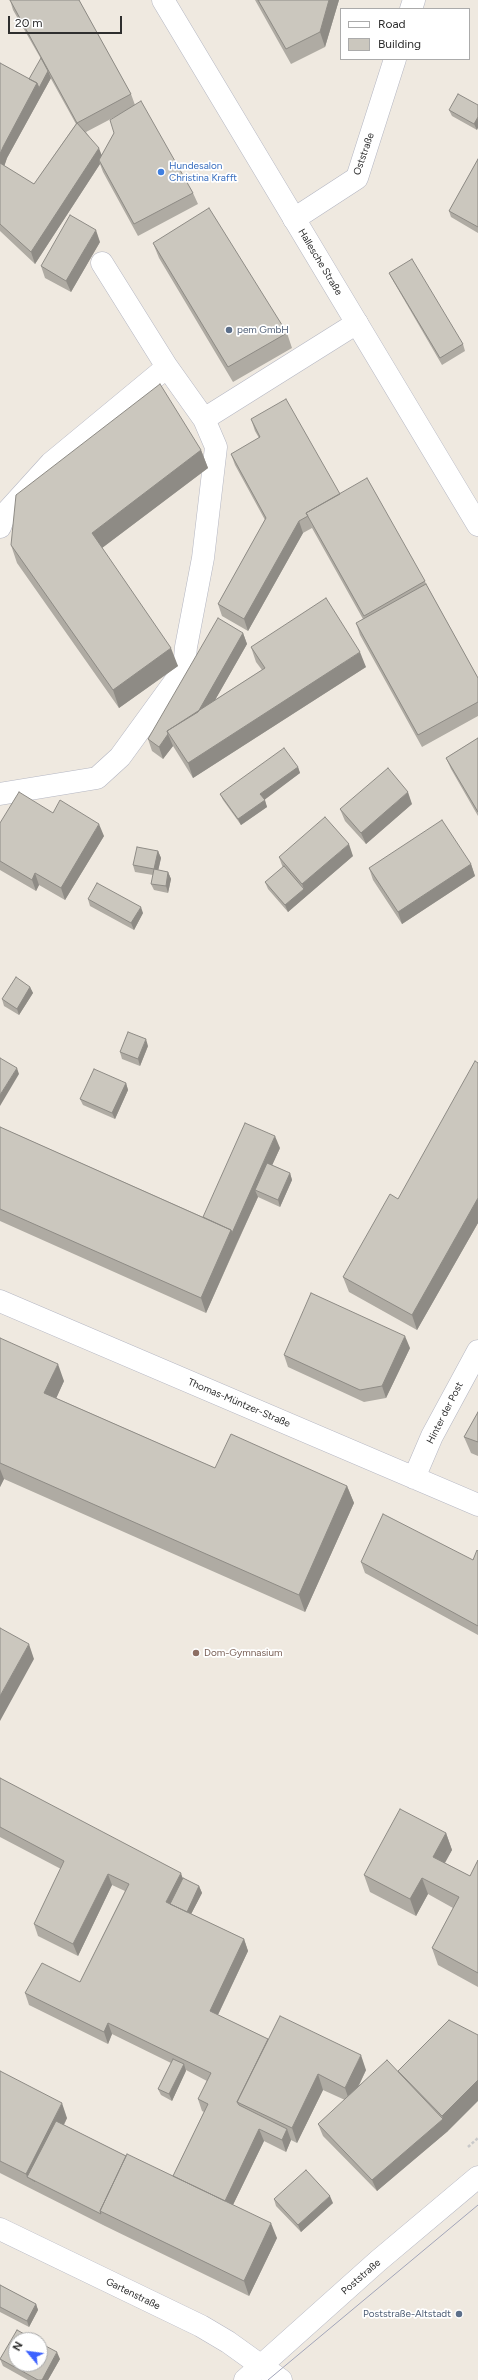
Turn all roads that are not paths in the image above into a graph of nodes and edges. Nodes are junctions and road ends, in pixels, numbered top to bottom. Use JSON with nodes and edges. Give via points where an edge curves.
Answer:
{"nodes":[{"id":1,"x":163,"y":0,"type":"edge"},
{"id":2,"x":395,"y":60,"type":"edge"},
{"id":3,"x":294,"y":219,"type":"junction"},
{"id":4,"x":102,"y":263,"type":"dead end"},
{"id":5,"x":357,"y":323,"type":"junction"},
{"id":6,"x":167,"y":367,"type":"junction"},
{"id":7,"x":204,"y":419,"type":"junction"},
{"id":8,"x":478,"y":525,"type":"edge"},
{"id":9,"x":0,"y":528,"type":"edge"},
{"id":10,"x":0,"y":794,"type":"edge"},
{"id":11,"x":0,"y":1301,"type":"edge"},
{"id":12,"x":478,"y":1350,"type":"edge"},
{"id":13,"x":414,"y":1478,"type":"junction"},
{"id":14,"x":478,"y":1505,"type":"edge"},
{"id":15,"x":478,"y":2177,"type":"edge"},
{"id":16,"x":0,"y":2229,"type":"edge"},
{"id":17,"x":262,"y":2365,"type":"junction"},
{"id":18,"x":245,"y":2380,"type":"edge"},
{"id":19,"x":281,"y":2380,"type":"edge"}],
"edges":[{"from":1,"to":3,"type":"street","name":"Hallesche Straße"},
{"from":2,"to":3,"type":"street","name":"Oststraße","via":[[357,178]]},
{"from":3,"to":5,"type":"street","name":"Hallesche Straße"},
{"from":4,"to":6,"type":"street"},
{"from":5,"to":7,"type":"street"},
{"from":5,"to":8,"type":"street","name":"Hallesche Straße"},
{"from":6,"to":7,"type":"street"},
{"from":6,"to":9,"type":"street","via":[[51,463],[5,514]]},
{"from":7,"to":10,"type":"street","via":[[216,446],[203,558],[184,669],[120,757],[97,778]]},
{"from":11,"to":13,"type":"street","name":"Thomas-Müntzer-Straße"},
{"from":12,"to":13,"type":"street","name":"Hinter der Post","via":[[432,1436]]},
{"from":13,"to":14,"type":"street","name":"Thomas-Müntzer-Straße"},
{"from":15,"to":17,"type":"street","name":"Poststraße","via":[[378,2261]]},
{"from":16,"to":17,"type":"street","name":"Gartenstraße","via":[[201,2326]]},
{"from":17,"to":18,"type":"street","name":"Poststraße"},
{"from":17,"to":19,"type":"street","name":"Gartenstraße"}]}
